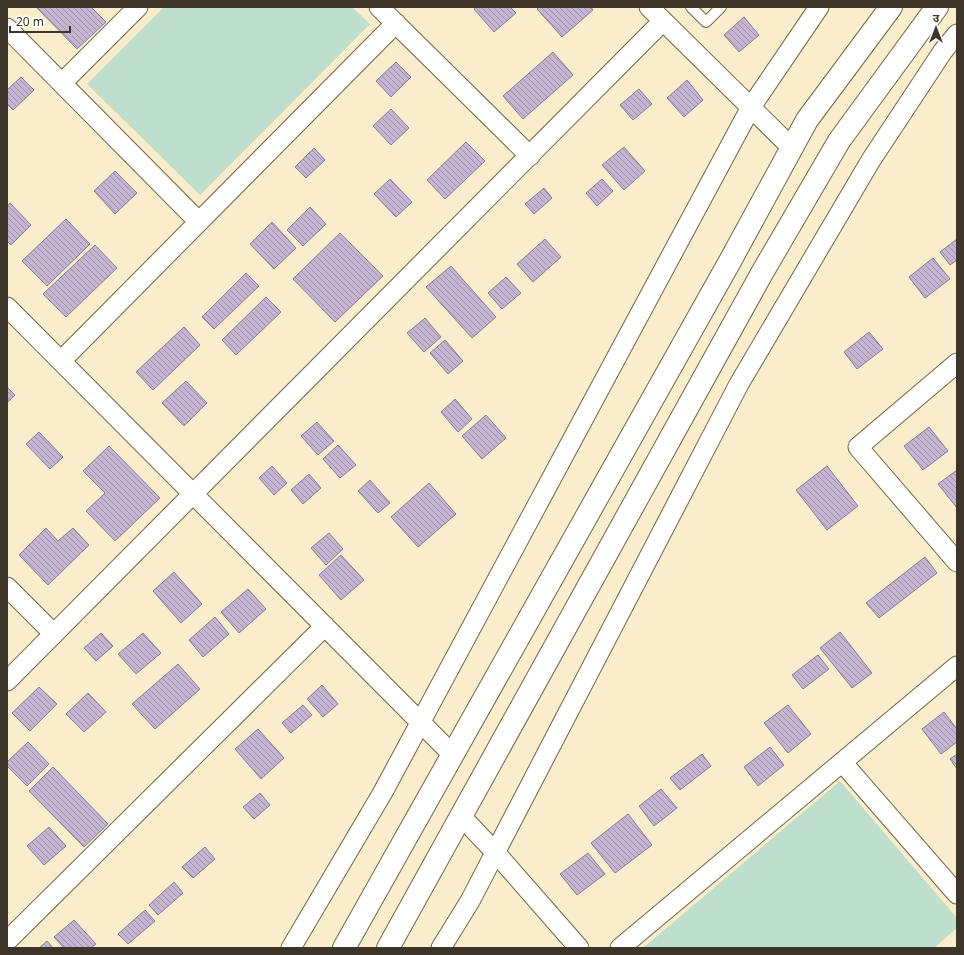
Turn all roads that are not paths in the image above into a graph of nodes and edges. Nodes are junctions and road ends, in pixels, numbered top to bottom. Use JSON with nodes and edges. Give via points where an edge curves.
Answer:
{"nodes":[{"id":1,"x":138,"y":7,"type":"edge"},
{"id":2,"x":379,"y":7,"type":"edge"},
{"id":3,"x":649,"y":7,"type":"edge"},
{"id":4,"x":691,"y":7,"type":"edge"},
{"id":5,"x":721,"y":7,"type":"edge"},
{"id":6,"x":819,"y":7,"type":"edge"},
{"id":7,"x":892,"y":7,"type":"edge"},
{"id":8,"x":937,"y":7,"type":"edge"},
{"id":9,"x":664,"y":21,"type":"junction"},
{"id":10,"x":396,"y":23,"type":"junction"},
{"id":11,"x":7,"y":28,"type":"edge"},
{"id":12,"x":957,"y":34,"type":"edge"},
{"id":13,"x":62,"y":83,"type":"junction"},
{"id":14,"x":751,"y":107,"type":"junction"},
{"id":15,"x":792,"y":148,"type":"junction"},
{"id":16,"x":530,"y":156,"type":"junction"},
{"id":17,"x":199,"y":222,"type":"junction"},
{"id":18,"x":7,"y":307,"type":"edge"},
{"id":19,"x":61,"y":362,"type":"junction"},
{"id":20,"x":957,"y":363,"type":"edge"},
{"id":21,"x":193,"y":494,"type":"junction"},
{"id":22,"x":957,"y":562,"type":"edge"},
{"id":23,"x":7,"y":587,"type":"edge"},
{"id":24,"x":325,"y":626,"type":"junction"},
{"id":25,"x":54,"y":634,"type":"junction"},
{"id":26,"x":957,"y":666,"type":"edge"},
{"id":27,"x":7,"y":681,"type":"edge"},
{"id":28,"x":420,"y":722,"type":"junction"},
{"id":29,"x":453,"y":755,"type":"junction"},
{"id":30,"x":842,"y":762,"type":"junction"},
{"id":31,"x":461,"y":816,"type":"junction"},
{"id":32,"x":495,"y":852,"type":"junction"},
{"id":33,"x":957,"y":894,"type":"edge"},
{"id":34,"x":7,"y":941,"type":"edge"},
{"id":35,"x":291,"y":948,"type":"edge"},
{"id":36,"x":344,"y":948,"type":"edge"},
{"id":37,"x":388,"y":948,"type":"edge"},
{"id":38,"x":441,"y":948,"type":"edge"},
{"id":39,"x":579,"y":948,"type":"edge"},
{"id":40,"x":620,"y":948,"type":"edge"}],
"edges":[{"from":1,"to":13,"type":"street"},
{"from":2,"to":10,"type":"street"},
{"from":3,"to":9,"type":"street"},
{"from":4,"to":5,"type":"lane","via":[[706,22]]},
{"from":6,"to":14,"type":"street"},
{"from":7,"to":15,"type":"street","via":[[807,120]]},
{"from":8,"to":31,"type":"street","via":[[839,141],[762,273]]},
{"from":9,"to":14,"type":"street"},
{"from":9,"to":16,"type":"street"},
{"from":10,"to":16,"type":"street"},
{"from":10,"to":17,"type":"street"},
{"from":11,"to":13,"type":"street"},
{"from":12,"to":32,"type":"street","via":[[870,160],[738,384]]},
{"from":13,"to":17,"type":"street"},
{"from":14,"to":15,"type":"street"},
{"from":14,"to":28,"type":"street"},
{"from":15,"to":29,"type":"street"},
{"from":16,"to":21,"type":"street"},
{"from":17,"to":19,"type":"street"},
{"from":18,"to":19,"type":"street"},
{"from":19,"to":21,"type":"street"},
{"from":20,"to":22,"type":"street","via":[[858,447]]},
{"from":21,"to":24,"type":"street"},
{"from":21,"to":25,"type":"street"},
{"from":23,"to":25,"type":"street"},
{"from":24,"to":28,"type":"street"},
{"from":24,"to":34,"type":"street"},
{"from":25,"to":27,"type":"street"},
{"from":26,"to":30,"type":"street"},
{"from":28,"to":29,"type":"street"},
{"from":28,"to":35,"type":"street","via":[[383,792]]},
{"from":29,"to":36,"type":"street"},
{"from":30,"to":33,"type":"street"},
{"from":30,"to":40,"type":"street"},
{"from":31,"to":32,"type":"street"},
{"from":31,"to":37,"type":"street"},
{"from":32,"to":38,"type":"street","via":[[470,901]]},
{"from":32,"to":39,"type":"street"}]}
